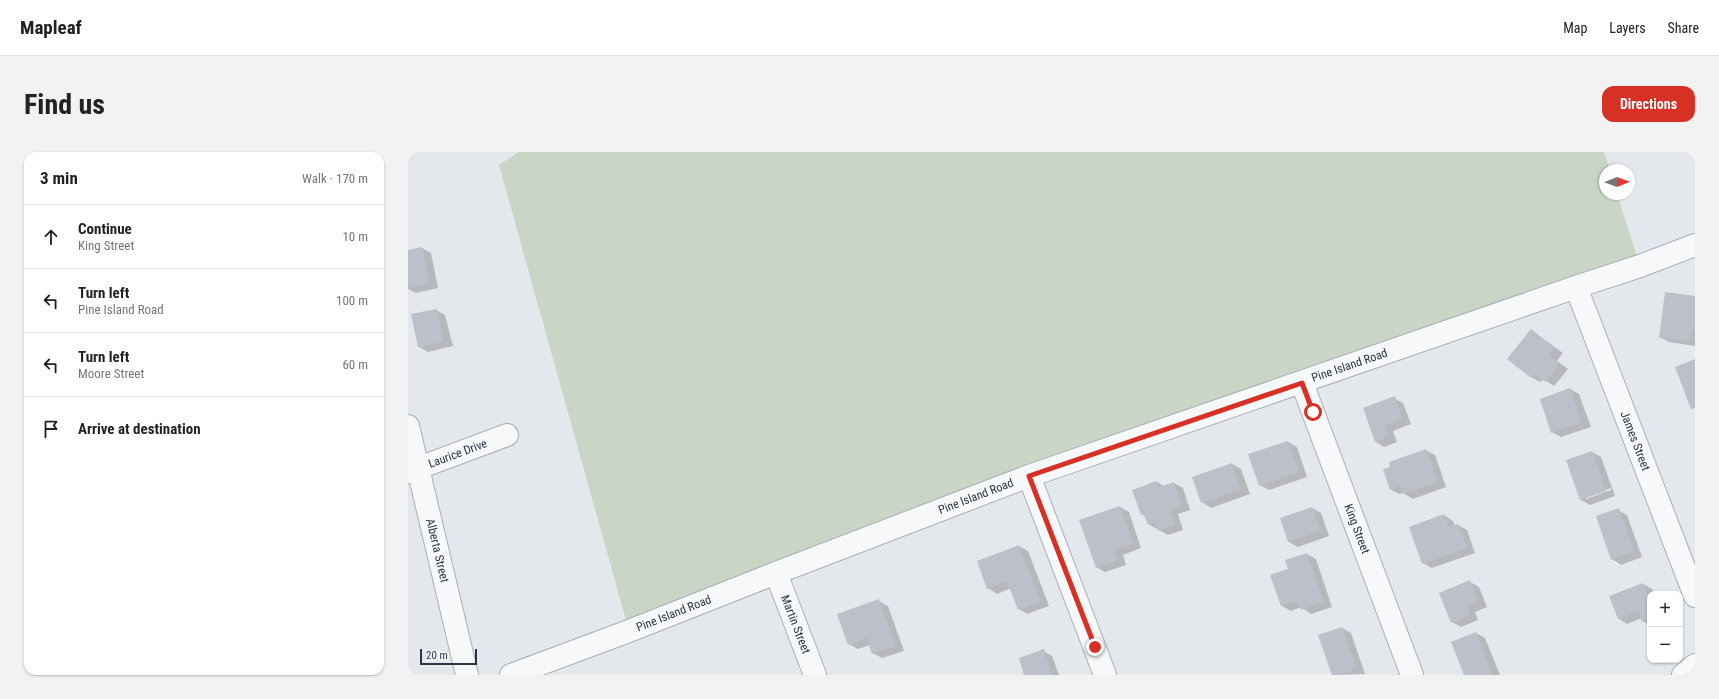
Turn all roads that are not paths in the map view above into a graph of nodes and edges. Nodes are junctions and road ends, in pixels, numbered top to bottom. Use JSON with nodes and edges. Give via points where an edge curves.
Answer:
{"nodes":[{"id":1,"x":1695,"y":245,"type":"edge"},
{"id":2,"x":1576,"y":286,"type":"junction"},
{"id":3,"x":1302,"y":383,"type":"junction"},
{"id":4,"x":408,"y":426,"type":"edge"},
{"id":5,"x":507,"y":435,"type":"dead end"},
{"id":6,"x":413,"y":470,"type":"edge"},
{"id":7,"x":1029,"y":476,"type":"junction"},
{"id":8,"x":776,"y":573,"type":"junction"},
{"id":9,"x":1695,"y":596,"type":"edge"},
{"id":10,"x":1695,"y":665,"type":"edge"},
{"id":11,"x":514,"y":674,"type":"edge"},
{"id":12,"x":467,"y":675,"type":"edge"},
{"id":13,"x":814,"y":675,"type":"edge"},
{"id":14,"x":1106,"y":675,"type":"edge"},
{"id":15,"x":1412,"y":675,"type":"edge"},
{"id":16,"x":1684,"y":675,"type":"edge"}],
"edges":[{"from":1,"to":2,"type":"street","name":"Pine Island Road"},
{"from":2,"to":3,"type":"street","name":"Pine Island Road"},
{"from":2,"to":9,"type":"street","name":"James Street"},
{"from":3,"to":7,"type":"street","name":"Pine Island Road"},
{"from":3,"to":15,"type":"street","name":"King Street"},
{"from":4,"to":6,"type":"street","name":"Alberta Street"},
{"from":5,"to":6,"type":"street","name":"Laurice Drive"},
{"from":6,"to":12,"type":"street","name":"Alberta Street"},
{"from":7,"to":8,"type":"street","name":"Pine Island Road"},
{"from":7,"to":14,"type":"street"},
{"from":8,"to":11,"type":"street","name":"Pine Island Road"},
{"from":8,"to":13,"type":"street","name":"Martin Street"},
{"from":10,"to":16,"type":"street"}]}
